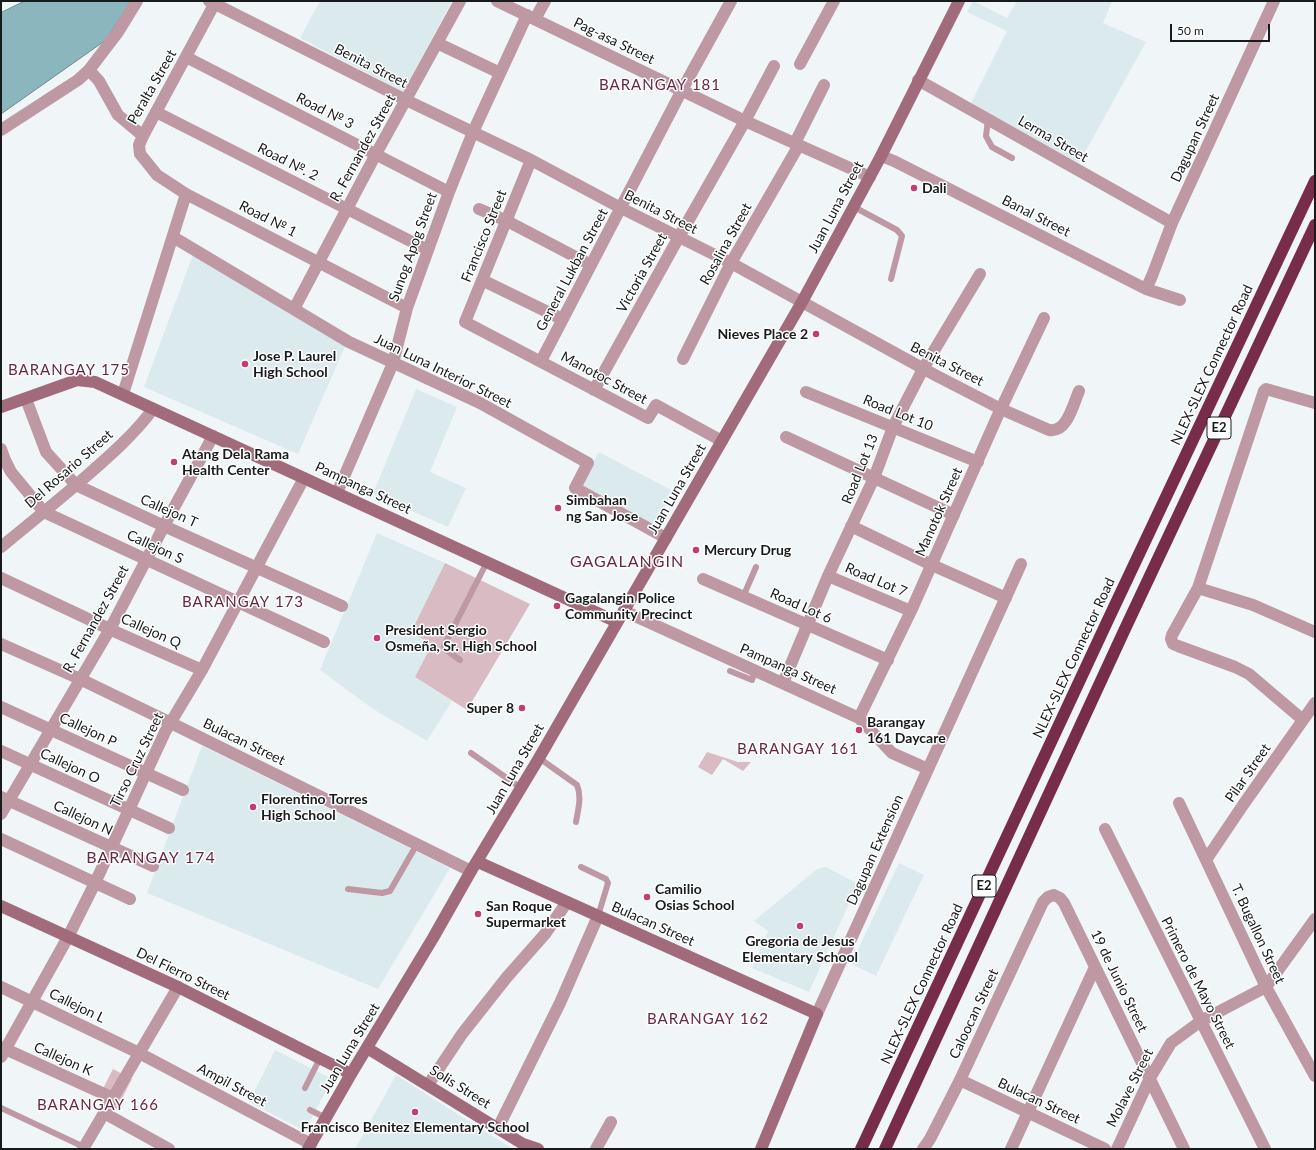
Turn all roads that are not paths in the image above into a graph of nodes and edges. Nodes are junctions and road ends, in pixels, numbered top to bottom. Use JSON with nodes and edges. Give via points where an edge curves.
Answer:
{"nodes":[{"id":1,"x":137,"y":1,"type":"edge"},
{"id":2,"x":460,"y":1,"type":"edge"},
{"id":3,"x":497,"y":1,"type":"edge"},
{"id":4,"x":544,"y":1,"type":"edge"},
{"id":5,"x":731,"y":1,"type":"edge"},
{"id":6,"x":834,"y":1,"type":"edge"},
{"id":7,"x":959,"y":1,"type":"edge"},
{"id":8,"x":1274,"y":1,"type":"edge"},
{"id":9,"x":213,"y":2,"type":"edge"},
{"id":10,"x":531,"y":17,"type":"junction"},
{"id":11,"x":437,"y":43,"type":"junction"},
{"id":12,"x":186,"y":57,"type":"junction"},
{"id":13,"x":800,"y":64,"type":"dead end"},
{"id":14,"x":774,"y":66,"type":"dead end"},
{"id":15,"x":89,"y":70,"type":"junction"},
{"id":16,"x":500,"y":73,"type":"junction"},
{"id":17,"x":918,"y":80,"type":"junction"},
{"id":18,"x":824,"y":85,"type":"dead end"},
{"id":19,"x":682,"y":90,"type":"junction"},
{"id":20,"x":406,"y":100,"type":"junction"},
{"id":21,"x":156,"y":112,"type":"junction"},
{"id":22,"x":988,"y":119,"type":"junction"},
{"id":23,"x":745,"y":121,"type":"junction"},
{"id":24,"x":1,"y":130,"type":"edge"},
{"id":25,"x":473,"y":132,"type":"junction"},
{"id":26,"x":143,"y":136,"type":"junction"},
{"id":27,"x":797,"y":144,"type":"junction"},
{"id":28,"x":376,"y":154,"type":"junction"},
{"id":29,"x":881,"y":156,"type":"junction"},
{"id":30,"x":1012,"y":158,"type":"dead end"},
{"id":31,"x":531,"y":160,"type":"junction"},
{"id":32,"x":870,"y":177,"type":"junction"},
{"id":33,"x":1315,"y":181,"type":"edge"},
{"id":34,"x":449,"y":192,"type":"junction"},
{"id":35,"x":186,"y":194,"type":"junction"},
{"id":36,"x":854,"y":207,"type":"junction"},
{"id":37,"x":347,"y":208,"type":"junction"},
{"id":38,"x":621,"y":208,"type":"junction"},
{"id":39,"x":479,"y":209,"type":"dead end"},
{"id":40,"x":507,"y":221,"type":"junction"},
{"id":41,"x":1172,"y":223,"type":"junction"},
{"id":42,"x":1315,"y":225,"type":"edge"},
{"id":43,"x":173,"y":237,"type":"junction"},
{"id":44,"x":678,"y":237,"type":"junction"},
{"id":45,"x":428,"y":250,"type":"junction"},
{"id":46,"x":319,"y":262,"type":"junction"},
{"id":47,"x":731,"y":263,"type":"junction"},
{"id":48,"x":591,"y":265,"type":"junction"},
{"id":49,"x":980,"y":274,"type":"dead end"},
{"id":50,"x":892,"y":279,"type":"dead end"},
{"id":51,"x":482,"y":280,"type":"junction"},
{"id":52,"x":1146,"y":289,"type":"junction"},
{"id":53,"x":1180,"y":300,"type":"dead end"},
{"id":54,"x":802,"y":302,"type":"junction"},
{"id":55,"x":407,"y":308,"type":"junction"},
{"id":56,"x":294,"y":309,"type":"junction"},
{"id":57,"x":1044,"y":318,"type":"dead end"},
{"id":58,"x":562,"y":319,"type":"junction"},
{"id":59,"x":465,"y":322,"type":"joint"},
{"id":60,"x":683,"y":360,"type":"dead end"},
{"id":61,"x":541,"y":361,"type":"junction"},
{"id":62,"x":393,"y":363,"type":"junction"},
{"id":63,"x":922,"y":369,"type":"junction"},
{"id":64,"x":594,"y":390,"type":"junction"},
{"id":65,"x":1079,"y":391,"type":"dead end"},
{"id":66,"x":806,"y":392,"type":"dead end"},
{"id":67,"x":123,"y":394,"type":"junction"},
{"id":68,"x":26,"y":399,"type":"junction"},
{"id":69,"x":1315,"y":403,"type":"edge"},
{"id":70,"x":1,"y":407,"type":"edge"},
{"id":71,"x":153,"y":409,"type":"junction"},
{"id":72,"x":1001,"y":409,"type":"junction"},
{"id":73,"x":893,"y":427,"type":"junction"},
{"id":74,"x":213,"y":436,"type":"junction"},
{"id":75,"x":786,"y":437,"type":"dead end"},
{"id":76,"x":722,"y":441,"type":"junction"},
{"id":77,"x":1,"y":448,"type":"edge"},
{"id":78,"x":978,"y":462,"type":"junction"},
{"id":79,"x":304,"y":478,"type":"junction"},
{"id":80,"x":874,"y":478,"type":"junction"},
{"id":81,"x":76,"y":485,"type":"junction"},
{"id":82,"x":337,"y":493,"type":"junction"},
{"id":83,"x":44,"y":512,"type":"junction"},
{"id":84,"x":954,"y":515,"type":"junction"},
{"id":85,"x":164,"y":526,"type":"junction"},
{"id":86,"x":852,"y":526,"type":"junction"},
{"id":87,"x":666,"y":538,"type":"junction"},
{"id":88,"x":1,"y":546,"type":"edge"},
{"id":89,"x":146,"y":559,"type":"junction"},
{"id":90,"x":487,"y":562,"type":"junction"},
{"id":91,"x":1021,"y":564,"type":"dead end"},
{"id":92,"x":932,"y":565,"type":"junction"},
{"id":93,"x":257,"y":567,"type":"junction"},
{"id":94,"x":756,"y":567,"type":"dead end"},
{"id":95,"x":828,"y":576,"type":"junction"},
{"id":96,"x":1,"y":578,"type":"edge"},
{"id":97,"x":703,"y":579,"type":"dead end"},
{"id":98,"x":1198,"y":588,"type":"junction"},
{"id":99,"x":743,"y":597,"type":"junction"},
{"id":100,"x":1006,"y":598,"type":"junction"},
{"id":101,"x":238,"y":601,"type":"junction"},
{"id":102,"x":342,"y":606,"type":"dead end"},
{"id":103,"x":624,"y":611,"type":"junction"},
{"id":104,"x":911,"y":611,"type":"junction"},
{"id":105,"x":617,"y":622,"type":"junction"},
{"id":106,"x":807,"y":626,"type":"junction"},
{"id":107,"x":110,"y":629,"type":"junction"},
{"id":108,"x":1315,"y":632,"type":"edge"},
{"id":109,"x":324,"y":642,"type":"dead end"},
{"id":110,"x":3,"y":648,"type":"edge"},
{"id":111,"x":460,"y":660,"type":"dead end"},
{"id":112,"x":888,"y":660,"type":"junction"},
{"id":113,"x":202,"y":670,"type":"junction"},
{"id":114,"x":730,"y":671,"type":"dead end"},
{"id":115,"x":755,"y":671,"type":"junction"},
{"id":116,"x":80,"y":679,"type":"junction"},
{"id":117,"x":783,"y":683,"type":"junction"},
{"id":118,"x":1315,"y":703,"type":"edge"},
{"id":119,"x":1,"y":707,"type":"edge"},
{"id":120,"x":859,"y":718,"type":"junction"},
{"id":121,"x":1303,"y":720,"type":"junction"},
{"id":122,"x":172,"y":723,"type":"junction"},
{"id":123,"x":51,"y":729,"type":"junction"},
{"id":124,"x":1,"y":751,"type":"edge"},
{"id":125,"x":471,"y":753,"type":"dead end"},
{"id":126,"x":539,"y":758,"type":"junction"},
{"id":127,"x":30,"y":764,"type":"junction"},
{"id":128,"x":928,"y":769,"type":"junction"},
{"id":129,"x":146,"y":773,"type":"junction"},
{"id":130,"x":521,"y":788,"type":"junction"},
{"id":131,"x":183,"y":790,"type":"dead end"},
{"id":132,"x":5,"y":798,"type":"edge"},
{"id":133,"x":1179,"y":803,"type":"dead end"},
{"id":134,"x":129,"y":810,"type":"junction"},
{"id":135,"x":1,"y":814,"type":"edge"},
{"id":136,"x":576,"y":822,"type":"dead end"},
{"id":137,"x":169,"y":828,"type":"dead end"},
{"id":138,"x":1105,"y":829,"type":"dead end"},
{"id":139,"x":1,"y":839,"type":"edge"},
{"id":140,"x":417,"y":844,"type":"junction"},
{"id":141,"x":111,"y":847,"type":"junction"},
{"id":142,"x":1206,"y":860,"type":"junction"},
{"id":143,"x":153,"y":866,"type":"dead end"},
{"id":144,"x":474,"y":866,"type":"junction"},
{"id":145,"x":581,"y":867,"type":"dead end"},
{"id":146,"x":95,"y":883,"type":"junction"},
{"id":147,"x":348,"y":889,"type":"dead end"},
{"id":148,"x":1054,"y":895,"type":"joint"},
{"id":149,"x":130,"y":899,"type":"dead end"},
{"id":150,"x":567,"y":902,"type":"junction"},
{"id":151,"x":1,"y":906,"type":"edge"},
{"id":152,"x":598,"y":916,"type":"junction"},
{"id":153,"x":1315,"y":919,"type":"edge"},
{"id":154,"x":68,"y":937,"type":"junction"},
{"id":155,"x":1095,"y":967,"type":"junction"},
{"id":156,"x":1,"y":986,"type":"edge"},
{"id":157,"x":178,"y":987,"type":"junction"},
{"id":158,"x":1266,"y":987,"type":"junction"},
{"id":159,"x":32,"y":1001,"type":"junction"},
{"id":160,"x":817,"y":1014,"type":"junction"},
{"id":161,"x":1200,"y":1021,"type":"junction"},
{"id":162,"x":367,"y":1048,"type":"junction"},
{"id":163,"x":3,"y":1051,"type":"edge"},
{"id":164,"x":139,"y":1053,"type":"junction"},
{"id":165,"x":320,"y":1058,"type":"junction"},
{"id":166,"x":351,"y":1074,"type":"junction"},
{"id":167,"x":1315,"y":1076,"type":"edge"},
{"id":168,"x":1150,"y":1078,"type":"junction"},
{"id":169,"x":960,"y":1080,"type":"junction"},
{"id":170,"x":428,"y":1085,"type":"junction"},
{"id":171,"x":305,"y":1088,"type":"dead end"},
{"id":172,"x":113,"y":1098,"type":"junction"},
{"id":173,"x":1,"y":1108,"type":"edge"},
{"id":174,"x":310,"y":1110,"type":"dead end"},
{"id":175,"x":1028,"y":1112,"type":"junction"},
{"id":176,"x":104,"y":1113,"type":"junction"},
{"id":177,"x":326,"y":1118,"type":"junction"},
{"id":178,"x":611,"y":1122,"type":"dead end"},
{"id":179,"x":498,"y":1128,"type":"junction"},
{"id":180,"x":310,"y":1146,"type":"edge"},
{"id":181,"x":84,"y":1148,"type":"edge"},
{"id":182,"x":169,"y":1149,"type":"edge"},
{"id":183,"x":538,"y":1149,"type":"edge"},
{"id":184,"x":596,"y":1149,"type":"edge"},
{"id":185,"x":760,"y":1149,"type":"edge"},
{"id":186,"x":861,"y":1149,"type":"edge"},
{"id":187,"x":884,"y":1149,"type":"edge"},
{"id":188,"x":923,"y":1149,"type":"edge"},
{"id":189,"x":1011,"y":1149,"type":"edge"},
{"id":190,"x":1106,"y":1149,"type":"edge"},
{"id":191,"x":1116,"y":1149,"type":"edge"},
{"id":192,"x":1184,"y":1149,"type":"edge"},
{"id":193,"x":1265,"y":1149,"type":"edge"}],
"edges":[{"from":1,"to":15,"type":"street","via":[[118,32]]},
{"from":2,"to":11,"type":"street","name":"R. Fernandez Street"},
{"from":3,"to":10,"type":"street","name":"Pag-asa Street"},
{"from":4,"to":10,"type":"street","name":"Sunog Apog Street"},
{"from":5,"to":19,"type":"street","name":"General Lukban Street"},
{"from":6,"to":13,"type":"street"},
{"from":7,"to":17,"type":"street","name":"Juan Luna Street"},
{"from":8,"to":41,"type":"street","name":"Dagupan Street"},
{"from":9,"to":12,"type":"street","name":"Peralta Street"},
{"from":9,"to":20,"type":"street","name":"Benita Street"},
{"from":10,"to":16,"type":"street","name":"Sunog Apog Street"},
{"from":10,"to":19,"type":"street","name":"Pag-asa Street"},
{"from":11,"to":16,"type":"street"},
{"from":11,"to":20,"type":"street","name":"R. Fernandez Street"},
{"from":12,"to":21,"type":"street","name":"Peralta Street"},
{"from":12,"to":28,"type":"street","name":"Road № 3"},
{"from":14,"to":23,"type":"street","name":"Victoria Street"},
{"from":15,"to":24,"type":"street","via":[[78,80]]},
{"from":15,"to":26,"type":"street","name":"Peralta Street","via":[[99,81],[118,114]]},
{"from":16,"to":25,"type":"street","name":"Sunog Apog Street"},
{"from":17,"to":22,"type":"street","name":"Lerma Street"},
{"from":17,"to":29,"type":"street","name":"Juan Luna Street"},
{"from":18,"to":27,"type":"street","name":"Rosalina Street"},
{"from":19,"to":23,"type":"street","name":"Pag-asa Street"},
{"from":19,"to":38,"type":"street","name":"General Lukban Street"},
{"from":20,"to":25,"type":"street","name":"Benita Street"},
{"from":20,"to":28,"type":"street","name":"R. Fernandez Street"},
{"from":21,"to":26,"type":"street","name":"Peralta Street"},
{"from":21,"to":37,"type":"street","name":"Road №. 2"},
{"from":22,"to":30,"type":"lane","via":[[986,136],[992,147]]},
{"from":22,"to":41,"type":"street","name":"Lerma Street"},
{"from":23,"to":27,"type":"street","name":"Pag-asa Street"},
{"from":23,"to":44,"type":"street","name":"Victoria Street"},
{"from":25,"to":31,"type":"street","name":"Benita Street"},
{"from":25,"to":34,"type":"street","name":"Sunog Apog Street"},
{"from":26,"to":35,"type":"street","name":"Road № 1","via":[[139,145],[140,154],[157,175]]},
{"from":27,"to":32,"type":"street","name":"Pag-asa Street"},
{"from":27,"to":47,"type":"street","name":"Rosalina Street"},
{"from":28,"to":34,"type":"street","name":"Road № 3"},
{"from":28,"to":37,"type":"street","name":"R. Fernandez Street"},
{"from":29,"to":32,"type":"street","name":"Juan Luna Street"},
{"from":29,"to":52,"type":"street","name":"Banal Street"},
{"from":31,"to":38,"type":"street","name":"Benita Street"},
{"from":31,"to":40,"type":"street","name":"Francisco Street"},
{"from":32,"to":36,"type":"street","name":"Juan Luna Street"},
{"from":33,"to":186,"type":"highway","name":"NLEX-SLEX Connector Road","number":"E2"},
{"from":34,"to":45,"type":"street","name":"Sunog Apog Street"},
{"from":35,"to":43,"type":"street"},
{"from":35,"to":46,"type":"street","name":"Road № 1"},
{"from":36,"to":50,"type":"lane","via":[[897,230],[902,236]]},
{"from":36,"to":54,"type":"street","name":"Juan Luna Street"},
{"from":37,"to":45,"type":"street","name":"Road №. 2"},
{"from":37,"to":46,"type":"street","name":"R. Fernandez Street"},
{"from":38,"to":44,"type":"street","name":"Benita Street"},
{"from":38,"to":48,"type":"street","name":"General Lukban Street"},
{"from":39,"to":40,"type":"street"},
{"from":40,"to":48,"type":"street"},
{"from":40,"to":51,"type":"street","name":"Francisco Street"},
{"from":41,"to":52,"type":"street","name":"Dagupan Street"},
{"from":42,"to":187,"type":"highway","number":"E2"},
{"from":43,"to":56,"type":"street","name":"Juan Luna Interior Street"},
{"from":43,"to":67,"type":"street"},
{"from":44,"to":47,"type":"street","name":"Benita Street"},
{"from":44,"to":64,"type":"street","name":"Victoria Street"},
{"from":45,"to":55,"type":"street","name":"Sunog Apog Street"},
{"from":46,"to":55,"type":"street","name":"Road № 1"},
{"from":46,"to":56,"type":"street","name":"R. Fernandez Street"},
{"from":47,"to":54,"type":"street","name":"Benita Street"},
{"from":47,"to":60,"type":"street","name":"Rosalina Street"},
{"from":48,"to":58,"type":"street","name":"General Lukban Street"},
{"from":49,"to":63,"type":"street","name":"Road Lot 13"},
{"from":51,"to":58,"type":"street"},
{"from":51,"to":59,"type":"street","name":"Francisco Street"},
{"from":52,"to":53,"type":"street","name":"Banal Street"},
{"from":54,"to":63,"type":"street","name":"Benita Street"},
{"from":54,"to":76,"type":"street","name":"Juan Luna Street"},
{"from":55,"to":62,"type":"street","name":"Sunog Apog Street"},
{"from":56,"to":62,"type":"street","name":"Juan Luna Interior Street","via":[[349,342]]},
{"from":57,"to":72,"type":"street","name":"Manotok Street"},
{"from":58,"to":61,"type":"street","name":"General Lukban Street"},
{"from":59,"to":61,"type":"street","name":"Manotoc Street"},
{"from":61,"to":64,"type":"street","name":"Manotoc Street"},
{"from":62,"to":82,"type":"street","name":"Sunog Apog Street"},
{"from":62,"to":87,"type":"street","name":"Juan Luna Interior Street","via":[[480,403],[588,463],[575,488]]},
{"from":63,"to":72,"type":"street","name":"Benita Street"},
{"from":63,"to":73,"type":"street","name":"Road Lot 13"},
{"from":64,"to":76,"type":"street","name":"Manotoc Street","via":[[648,418],[656,405]]},
{"from":65,"to":72,"type":"street","name":"Benita Street","via":[[1063,426],[1055,431]]},
{"from":66,"to":73,"type":"street","name":"Road Lot 10"},
{"from":67,"to":68,"type":"street","name":"Pampanga Street","via":[[95,382],[77,380]]},
{"from":67,"to":71,"type":"street","name":"Pampanga Street"},
{"from":68,"to":70,"type":"street","name":"Pampanga Street"},
{"from":68,"to":81,"type":"street","name":"Callejon T","via":[[46,452]]},
{"from":69,"to":98,"type":"street","via":[[1266,389],[1264,391]]},
{"from":71,"to":74,"type":"street","name":"Pampanga Street"},
{"from":71,"to":81,"type":"street","name":"Del Rosario Street","via":[[108,457]]},
{"from":72,"to":78,"type":"street","name":"Manotok Street"},
{"from":73,"to":78,"type":"street","name":"Road Lot 10"},
{"from":73,"to":80,"type":"street","name":"Road Lot 13"},
{"from":74,"to":79,"type":"street","name":"Pampanga Street"},
{"from":74,"to":85,"type":"street","name":"R. Fernandez Street"},
{"from":75,"to":80,"type":"street"},
{"from":76,"to":87,"type":"street","name":"Juan Luna Street"},
{"from":77,"to":83,"type":"street","name":"Callejon S","via":[[11,472]]},
{"from":78,"to":84,"type":"street","name":"Manotok Street"},
{"from":79,"to":82,"type":"street","name":"Pampanga Street"},
{"from":79,"to":93,"type":"street","name":"Tirso Cruz Street"},
{"from":80,"to":84,"type":"street"},
{"from":80,"to":86,"type":"street","name":"Road Lot 13"},
{"from":81,"to":83,"type":"street","name":"Del Rosario Street"},
{"from":81,"to":85,"type":"street","name":"Callejon T"},
{"from":82,"to":90,"type":"street","name":"Pampanga Street"},
{"from":83,"to":88,"type":"street","name":"Del Rosario Street"},
{"from":83,"to":89,"type":"street","name":"Callejon S"},
{"from":84,"to":92,"type":"street","name":"Manotok Street"},
{"from":85,"to":89,"type":"street","name":"R. Fernandez Street"},
{"from":85,"to":93,"type":"street","name":"Callejon T"},
{"from":86,"to":92,"type":"street"},
{"from":86,"to":95,"type":"street","name":"Road Lot 13"},
{"from":87,"to":103,"type":"street","name":"Juan Luna Street"},
{"from":89,"to":101,"type":"street","name":"Callejon S"},
{"from":89,"to":107,"type":"street","name":"R. Fernandez Street"},
{"from":90,"to":105,"type":"street","name":"Pampanga Street"},
{"from":90,"to":111,"type":"lane","via":[[444,646]]},
{"from":91,"to":100,"type":"street","name":"Dagupan Extension"},
{"from":92,"to":100,"type":"street"},
{"from":92,"to":104,"type":"street","name":"Manotok Street"},
{"from":93,"to":101,"type":"street","name":"Tirso Cruz Street"},
{"from":93,"to":102,"type":"street","name":"Callejon T"},
{"from":94,"to":99,"type":"lane"},
{"from":95,"to":104,"type":"street","name":"Road Lot 7"},
{"from":95,"to":106,"type":"street","name":"Road Lot 13"},
{"from":96,"to":107,"type":"street","name":"Callejon Q"},
{"from":97,"to":99,"type":"street","name":"Road Lot 6"},
{"from":98,"to":108,"type":"street","via":[[1253,605]]},
{"from":98,"to":121,"type":"street","via":[[1171,641],[1249,674]]},
{"from":99,"to":106,"type":"street","name":"Road Lot 6"},
{"from":100,"to":128,"type":"street","name":"Dagupan Extension"},
{"from":101,"to":109,"type":"street","name":"Callejon S"},
{"from":101,"to":113,"type":"street","name":"Tirso Cruz Street"},
{"from":103,"to":105,"type":"street","name":"Juan Luna Street"},
{"from":103,"to":115,"type":"street","name":"Pampanga Street"},
{"from":104,"to":112,"type":"street","name":"Manotok Street"},
{"from":105,"to":126,"type":"street","name":"Juan Luna Street"},
{"from":106,"to":112,"type":"street","name":"Road Lot 6"},
{"from":106,"to":117,"type":"street","name":"Road Lot 13"},
{"from":107,"to":113,"type":"street","name":"Callejon Q"},
{"from":107,"to":116,"type":"street","name":"R. Fernandez Street"},
{"from":110,"to":116,"type":"street","name":"Bulacan Street"},
{"from":112,"to":120,"type":"street","name":"Manotok Street"},
{"from":113,"to":122,"type":"street","name":"Tirso Cruz Street"},
{"from":114,"to":115,"type":"lane","via":[[752,680]]},
{"from":115,"to":117,"type":"street","name":"Pampanga Street"},
{"from":116,"to":122,"type":"street","name":"Bulacan Street"},
{"from":116,"to":123,"type":"street","name":"R. Fernandez Street"},
{"from":117,"to":120,"type":"street","name":"Pampanga Street"},
{"from":118,"to":121,"type":"street","name":"Pilar Street"},
{"from":119,"to":123,"type":"street","name":"Callejon P"},
{"from":120,"to":128,"type":"street","name":"Pampanga Street","via":[[892,753]]},
{"from":121,"to":142,"type":"street","name":"Pilar Street"},
{"from":122,"to":129,"type":"street","name":"Tirso Cruz Street","via":[[165,732]]},
{"from":122,"to":140,"type":"street","name":"Bulacan Street"},
{"from":123,"to":127,"type":"street","name":"R. Fernandez Street"},
{"from":123,"to":129,"type":"street","name":"Callejon P"},
{"from":124,"to":127,"type":"street","name":"Callejon O"},
{"from":125,"to":130,"type":"lane"},
{"from":126,"to":130,"type":"street","name":"Juan Luna Street"},
{"from":126,"to":136,"type":"lane","via":[[577,785],[580,798]]},
{"from":127,"to":132,"type":"street","name":"R. Fernandez Street"},
{"from":127,"to":134,"type":"street","name":"Callejon O"},
{"from":128,"to":160,"type":"street","name":"Dagupan Extension"},
{"from":129,"to":131,"type":"street","name":"Callejon P"},
{"from":129,"to":134,"type":"street","name":"Tirso Cruz Street"},
{"from":130,"to":144,"type":"street","name":"Juan Luna Street"},
{"from":132,"to":135,"type":"street","name":"R. Fernandez Street"},
{"from":132,"to":141,"type":"street","name":"Callejon N"},
{"from":133,"to":142,"type":"street","name":"T. Bugallon Street"},
{"from":134,"to":137,"type":"street","name":"Callejon O"},
{"from":134,"to":141,"type":"street","name":"Tirso Cruz Street"},
{"from":138,"to":161,"type":"street","name":"Primero de Mayo Street"},
{"from":139,"to":146,"type":"street"},
{"from":140,"to":144,"type":"street","name":"Bulacan Street"},
{"from":140,"to":147,"type":"lane","via":[[390,891],[382,893]]},
{"from":141,"to":143,"type":"street","name":"Callejon N"},
{"from":141,"to":146,"type":"street","name":"Tirso Cruz Street"},
{"from":142,"to":158,"type":"street","name":"T. Bugallon Street"},
{"from":144,"to":150,"type":"street","name":"Bulacan Street"},
{"from":144,"to":162,"type":"street","name":"Juan Luna Street"},
{"from":145,"to":152,"type":"lane","via":[[606,879],[608,883]]},
{"from":146,"to":149,"type":"street"},
{"from":146,"to":154,"type":"street","name":"Tirso Cruz Street"},
{"from":148,"to":155,"type":"street","name":"19 de Junio Street","via":[[1064,903]]},
{"from":148,"to":169,"type":"street","name":"Caloocan Street","via":[[1043,902]]},
{"from":150,"to":152,"type":"street","name":"Bulacan Street"},
{"from":150,"to":170,"type":"street","via":[[545,934],[462,1034]]},
{"from":151,"to":154,"type":"street","name":"Del Fierro Street"},
{"from":152,"to":160,"type":"street","name":"Bulacan Street"},
{"from":152,"to":179,"type":"street","via":[[560,1003]]},
{"from":153,"to":158,"type":"street","name":"Molave Street"},
{"from":154,"to":157,"type":"street","name":"Del Fierro Street"},
{"from":154,"to":159,"type":"street","name":"Tirso Cruz Street"},
{"from":155,"to":168,"type":"street","name":"19 de Junio Street"},
{"from":155,"to":175,"type":"street"},
{"from":156,"to":159,"type":"street","name":"Callejon L"},
{"from":157,"to":164,"type":"street"},
{"from":157,"to":165,"type":"street","name":"Del Fierro Street"},
{"from":158,"to":161,"type":"street","name":"Molave Street"},
{"from":158,"to":167,"type":"street","name":"T. Bugallon Street"},
{"from":159,"to":163,"type":"street","name":"Tirso Cruz Street"},
{"from":159,"to":164,"type":"street","name":"Callejon L"},
{"from":160,"to":185,"type":"street","name":"Dagupan Extension"},
{"from":161,"to":168,"type":"street","name":"Molave Street","via":[[1171,1043]]},
{"from":161,"to":193,"type":"street","name":"Primero de Mayo Street"},
{"from":162,"to":166,"type":"street","name":"Juan Luna Street"},
{"from":162,"to":170,"type":"street","name":"Solis Street"},
{"from":163,"to":172,"type":"street","name":"Callejon K"},
{"from":164,"to":172,"type":"street"},
{"from":164,"to":180,"type":"street","name":"Ampil Street"},
{"from":165,"to":166,"type":"street","name":"Del Fierro Street"},
{"from":165,"to":171,"type":"lane"},
{"from":166,"to":177,"type":"street","name":"Juan Luna Street"},
{"from":168,"to":191,"type":"street","name":"Molave Street"},
{"from":168,"to":192,"type":"street","name":"19 de Junio Street"},
{"from":169,"to":175,"type":"street","name":"Bulacan Street"},
{"from":169,"to":188,"type":"street","name":"Caloocan Street"},
{"from":170,"to":179,"type":"street","name":"Solis Street"},
{"from":172,"to":176,"type":"street"},
{"from":173,"to":181,"type":"lane"},
{"from":174,"to":177,"type":"lane"},
{"from":175,"to":189,"type":"street"},
{"from":175,"to":190,"type":"street","name":"Bulacan Street"},
{"from":176,"to":181,"type":"street"},
{"from":176,"to":182,"type":"street"},
{"from":177,"to":180,"type":"street","name":"Juan Luna Street"},
{"from":178,"to":184,"type":"street"},
{"from":179,"to":183,"type":"street","name":"Solis Street","via":[[523,1144]]}]}
